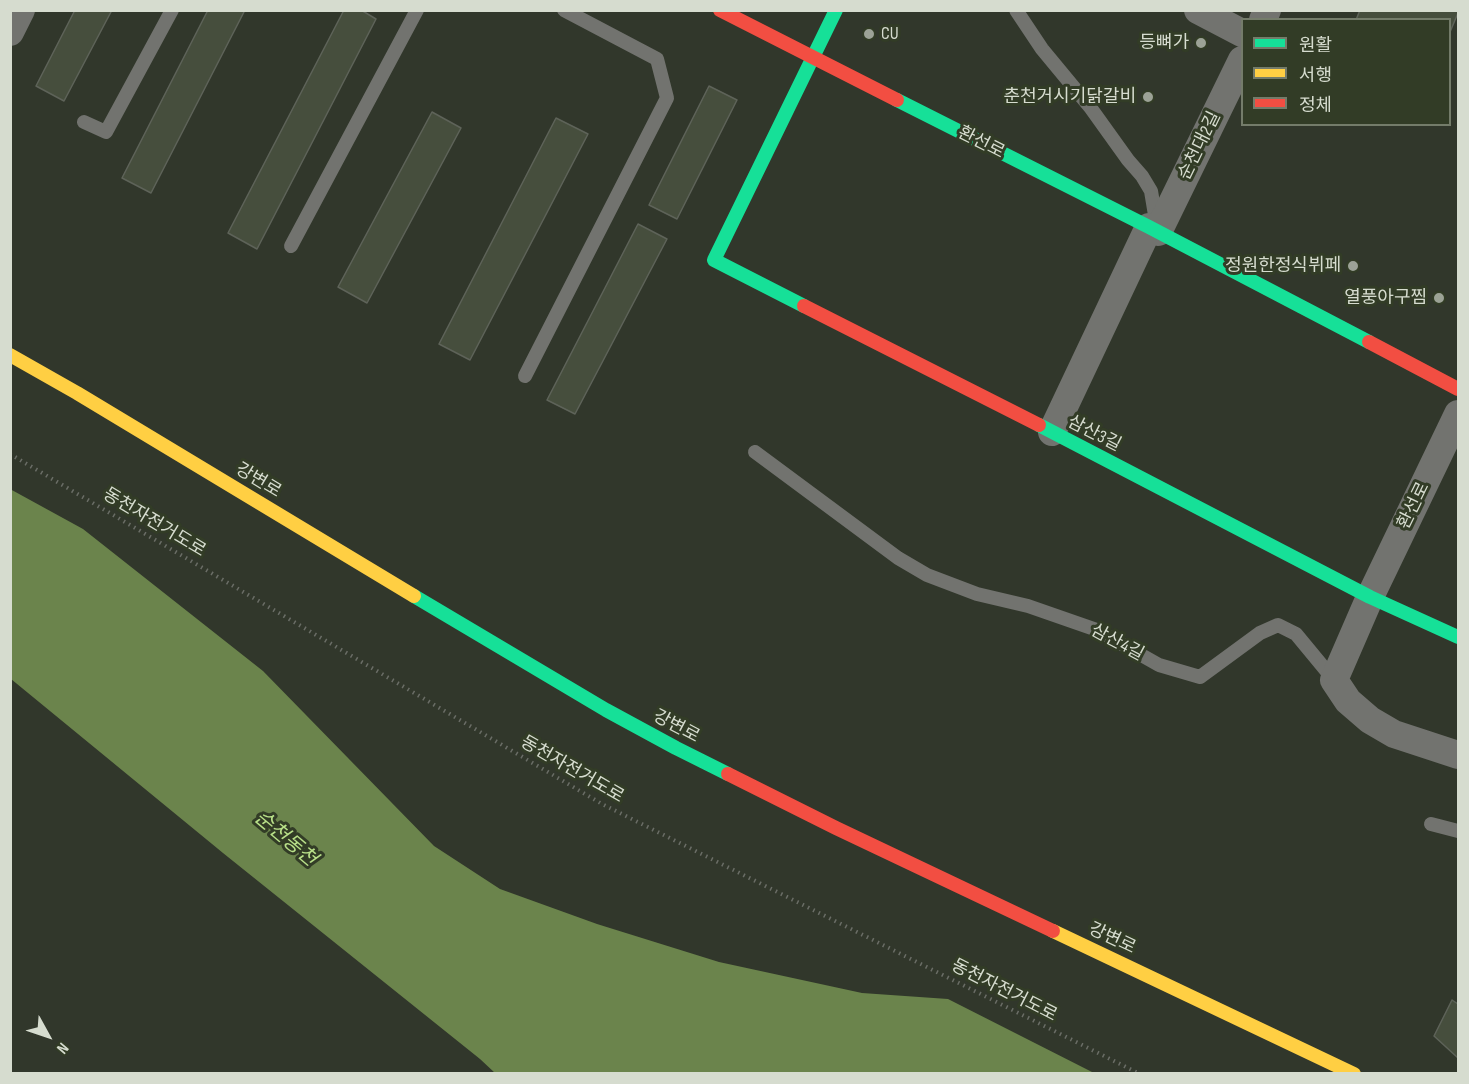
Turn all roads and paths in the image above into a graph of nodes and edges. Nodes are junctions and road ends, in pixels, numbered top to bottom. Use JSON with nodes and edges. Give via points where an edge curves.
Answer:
{"nodes":[{"id":1,"x":21,"y":10,"type":"edge"},
{"id":2,"x":172,"y":10,"type":"edge"},
{"id":3,"x":417,"y":10,"type":"edge"},
{"id":4,"x":564,"y":10,"type":"edge"},
{"id":5,"x":720,"y":10,"type":"edge"},
{"id":6,"x":836,"y":10,"type":"edge"},
{"id":7,"x":1016,"y":10,"type":"edge"},
{"id":8,"x":1198,"y":10,"type":"edge"},
{"id":9,"x":10,"y":32,"type":"edge"},
{"id":10,"x":1241,"y":32,"type":"edge"},
{"id":11,"x":813,"y":58,"type":"junction"},
{"id":12,"x":1241,"y":62,"type":"edge"},
{"id":13,"x":84,"y":122,"type":"dead end"},
{"id":14,"x":1153,"y":229,"type":"junction"},
{"id":15,"x":291,"y":246,"type":"dead end"},
{"id":16,"x":10,"y":354,"type":"edge"},
{"id":17,"x":525,"y":376,"type":"dead end"},
{"id":18,"x":1458,"y":389,"type":"edge"},
{"id":19,"x":1458,"y":414,"type":"edge"},
{"id":20,"x":1052,"y":432,"type":"junction"},
{"id":21,"x":755,"y":452,"type":"dead end"},
{"id":22,"x":10,"y":454,"type":"edge"},
{"id":23,"x":1370,"y":597,"type":"junction"},
{"id":24,"x":1458,"y":637,"type":"edge"},
{"id":25,"x":1334,"y":680,"type":"junction"},
{"id":26,"x":1458,"y":755,"type":"edge"},
{"id":27,"x":1431,"y":824,"type":"dead end"},
{"id":28,"x":1458,"y":831,"type":"edge"},
{"id":29,"x":1140,"y":1074,"type":"edge"},
{"id":30,"x":1354,"y":1074,"type":"edge"}],
"edges":[{"from":1,"to":9,"type":"street"},
{"from":2,"to":13,"type":"lane","via":[[106,132]]},
{"from":3,"to":15,"type":"lane"},
{"from":4,"to":17,"type":"lane","via":[[657,59],[667,98]]},
{"from":5,"to":11,"type":"street","name":"환선로"},
{"from":6,"to":11,"type":"street"},
{"from":7,"to":14,"type":"lane","via":[[1042,49],[1143,176],[1151,191]]},
{"from":8,"to":10,"type":"street"},
{"from":11,"to":14,"type":"street","name":"환선로"},
{"from":11,"to":20,"type":"street","name":"삼산3길","via":[[714,260]]},
{"from":12,"to":14,"type":"street","name":"순천대2길"},
{"from":14,"to":18,"type":"street","name":"환선로"},
{"from":14,"to":20,"type":"street"},
{"from":16,"to":30,"type":"street","name":"강변로","via":[[478,635],[676,748]]},
{"from":19,"to":23,"type":"street","name":"환선로"},
{"from":20,"to":23,"type":"street","name":"삼산3길"},
{"from":21,"to":25,"type":"lane","name":"삼산4길","via":[[898,558],[927,575],[1097,630],[1159,665],[1200,677],[1260,633],[1278,625],[1296,634]]},
{"from":22,"to":29,"type":"path","name":"동천자전거도로","via":[[602,804]]},
{"from":23,"to":24,"type":"street","name":"삼산3길"},
{"from":23,"to":25,"type":"street","name":"환선로"},
{"from":25,"to":26,"type":"street","name":"삼산4길","via":[[1348,701],[1370,720],[1394,734]]},
{"from":27,"to":28,"type":"lane"}]}
